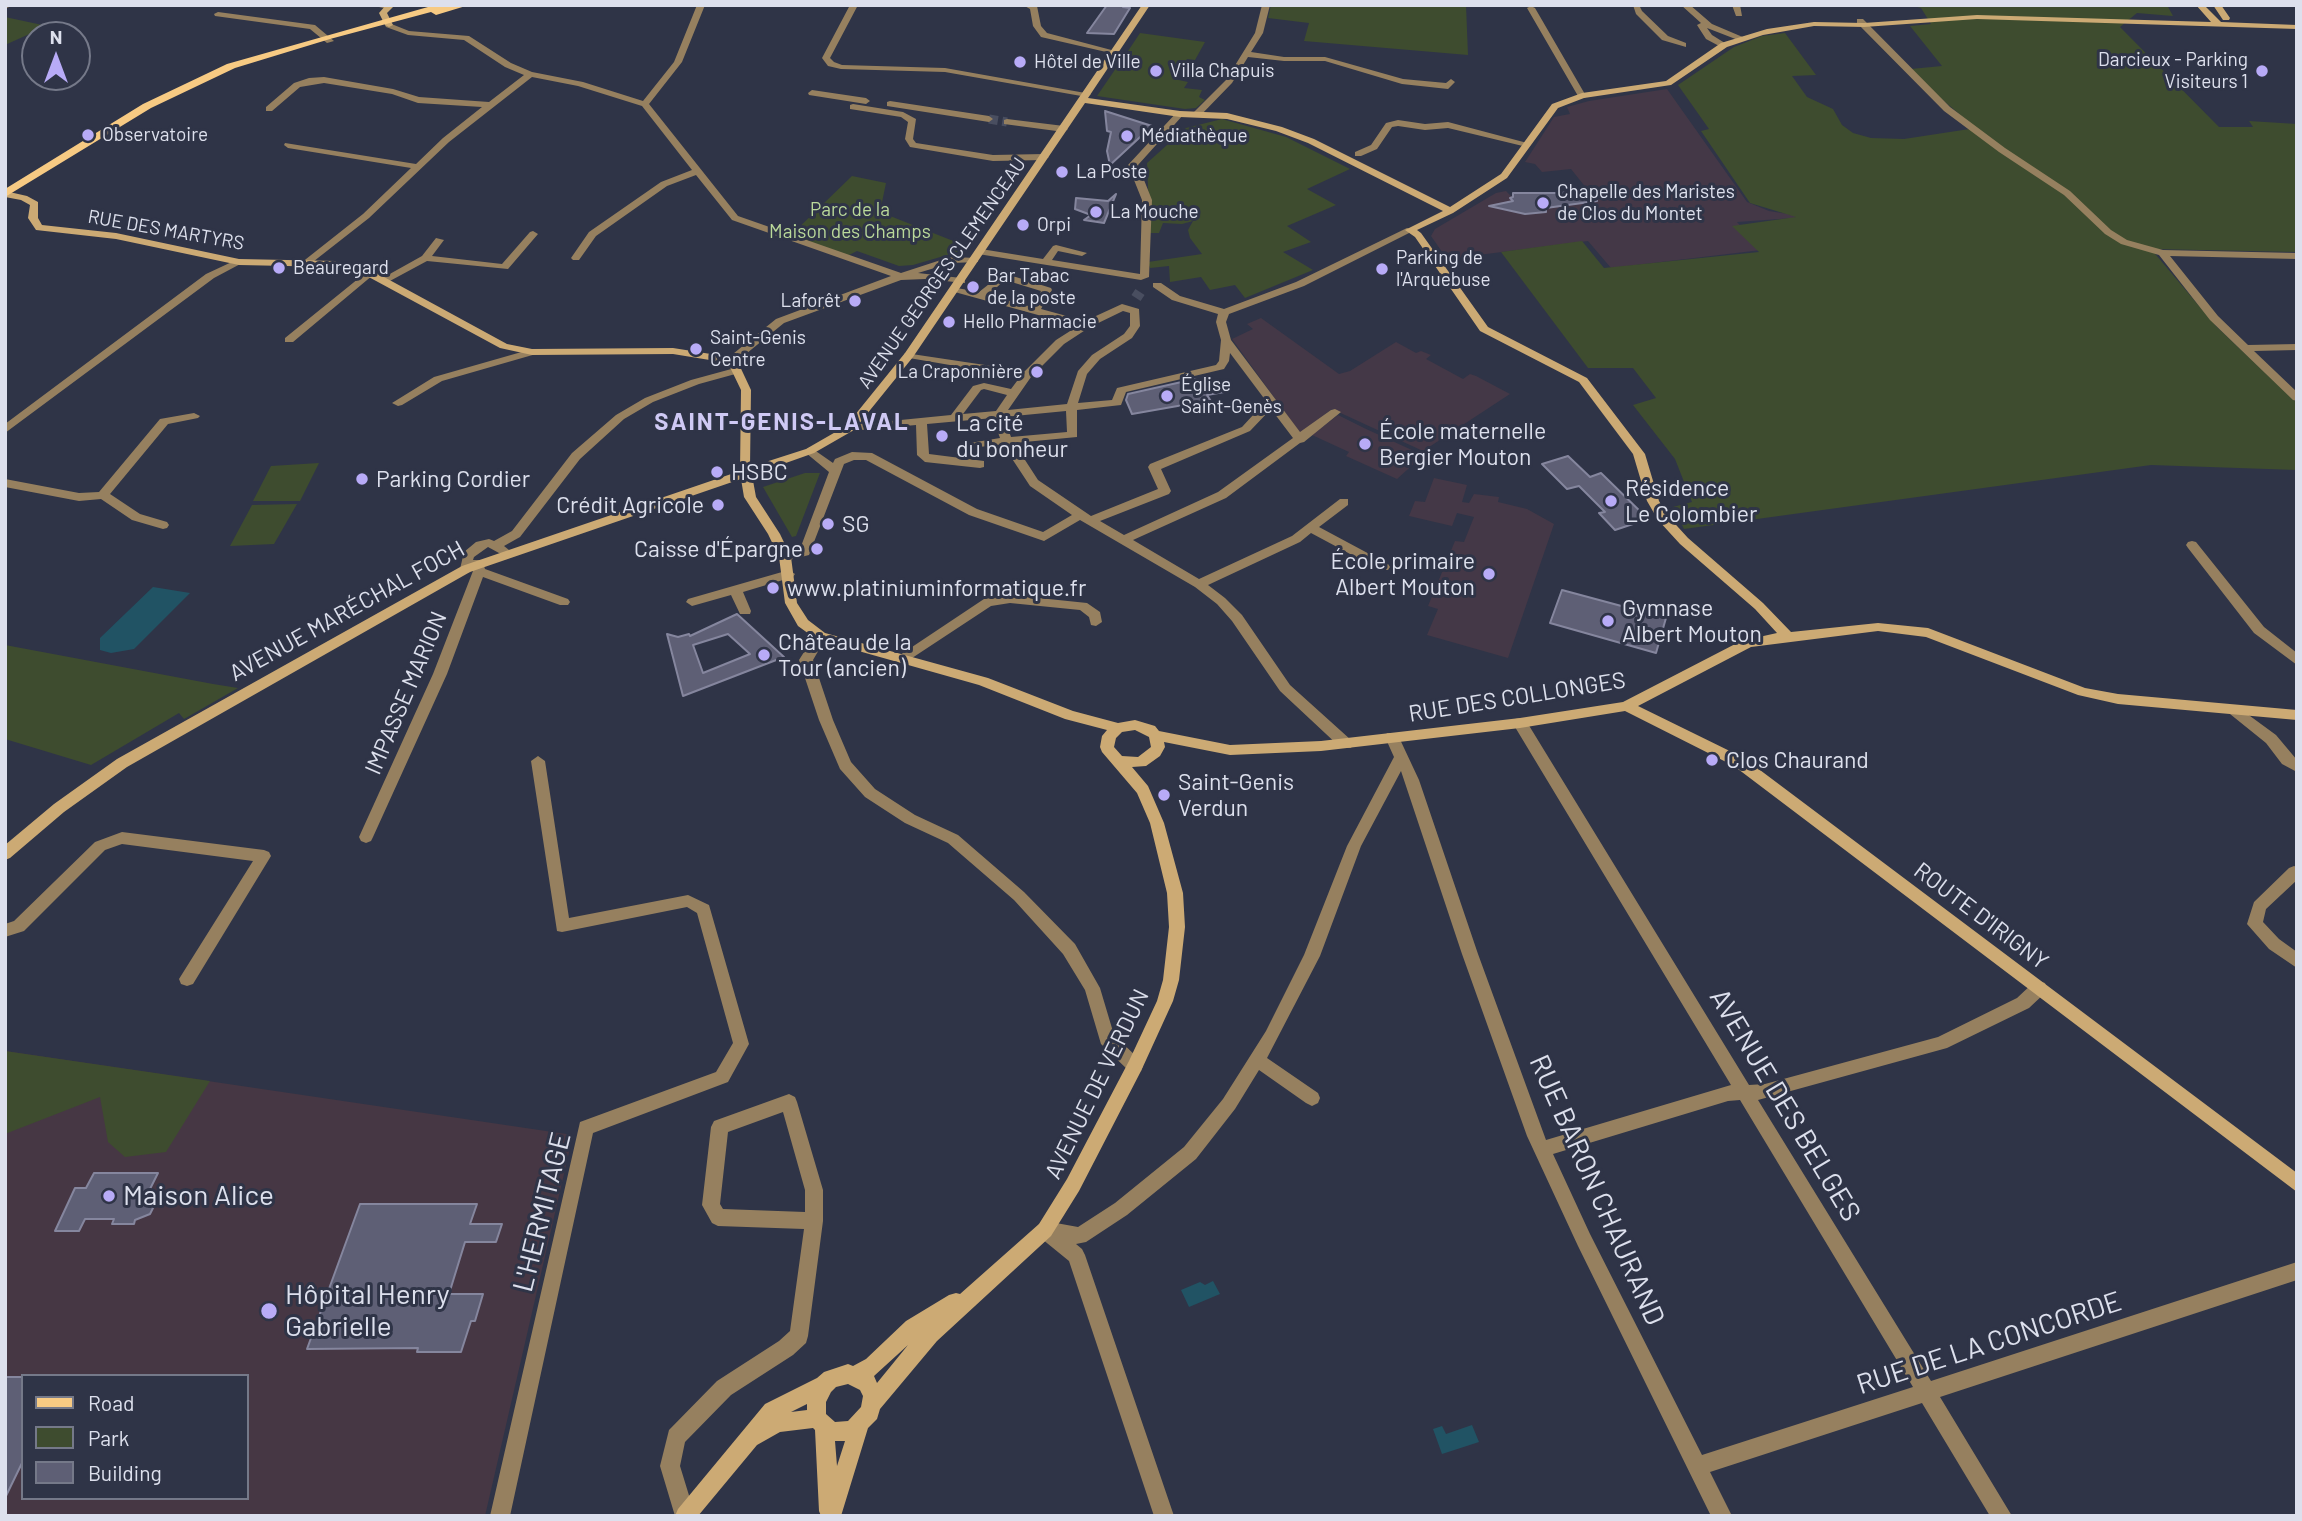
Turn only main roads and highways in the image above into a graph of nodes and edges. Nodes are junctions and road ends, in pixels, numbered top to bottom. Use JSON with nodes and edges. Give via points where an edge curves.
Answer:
{"nodes":[{"id":1,"x":447,"y":5,"type":"edge"},
{"id":2,"x":464,"y":5,"type":"edge"},
{"id":3,"x":388,"y":23,"type":"junction"},
{"id":4,"x":5,"y":194,"type":"edge"}],
"edges":[{"from":1,"to":3,"type":"main road"},
{"from":2,"to":3,"type":"main road"},
{"from":3,"to":4,"type":"main road","via":[[204,78],[131,115]]}]}
